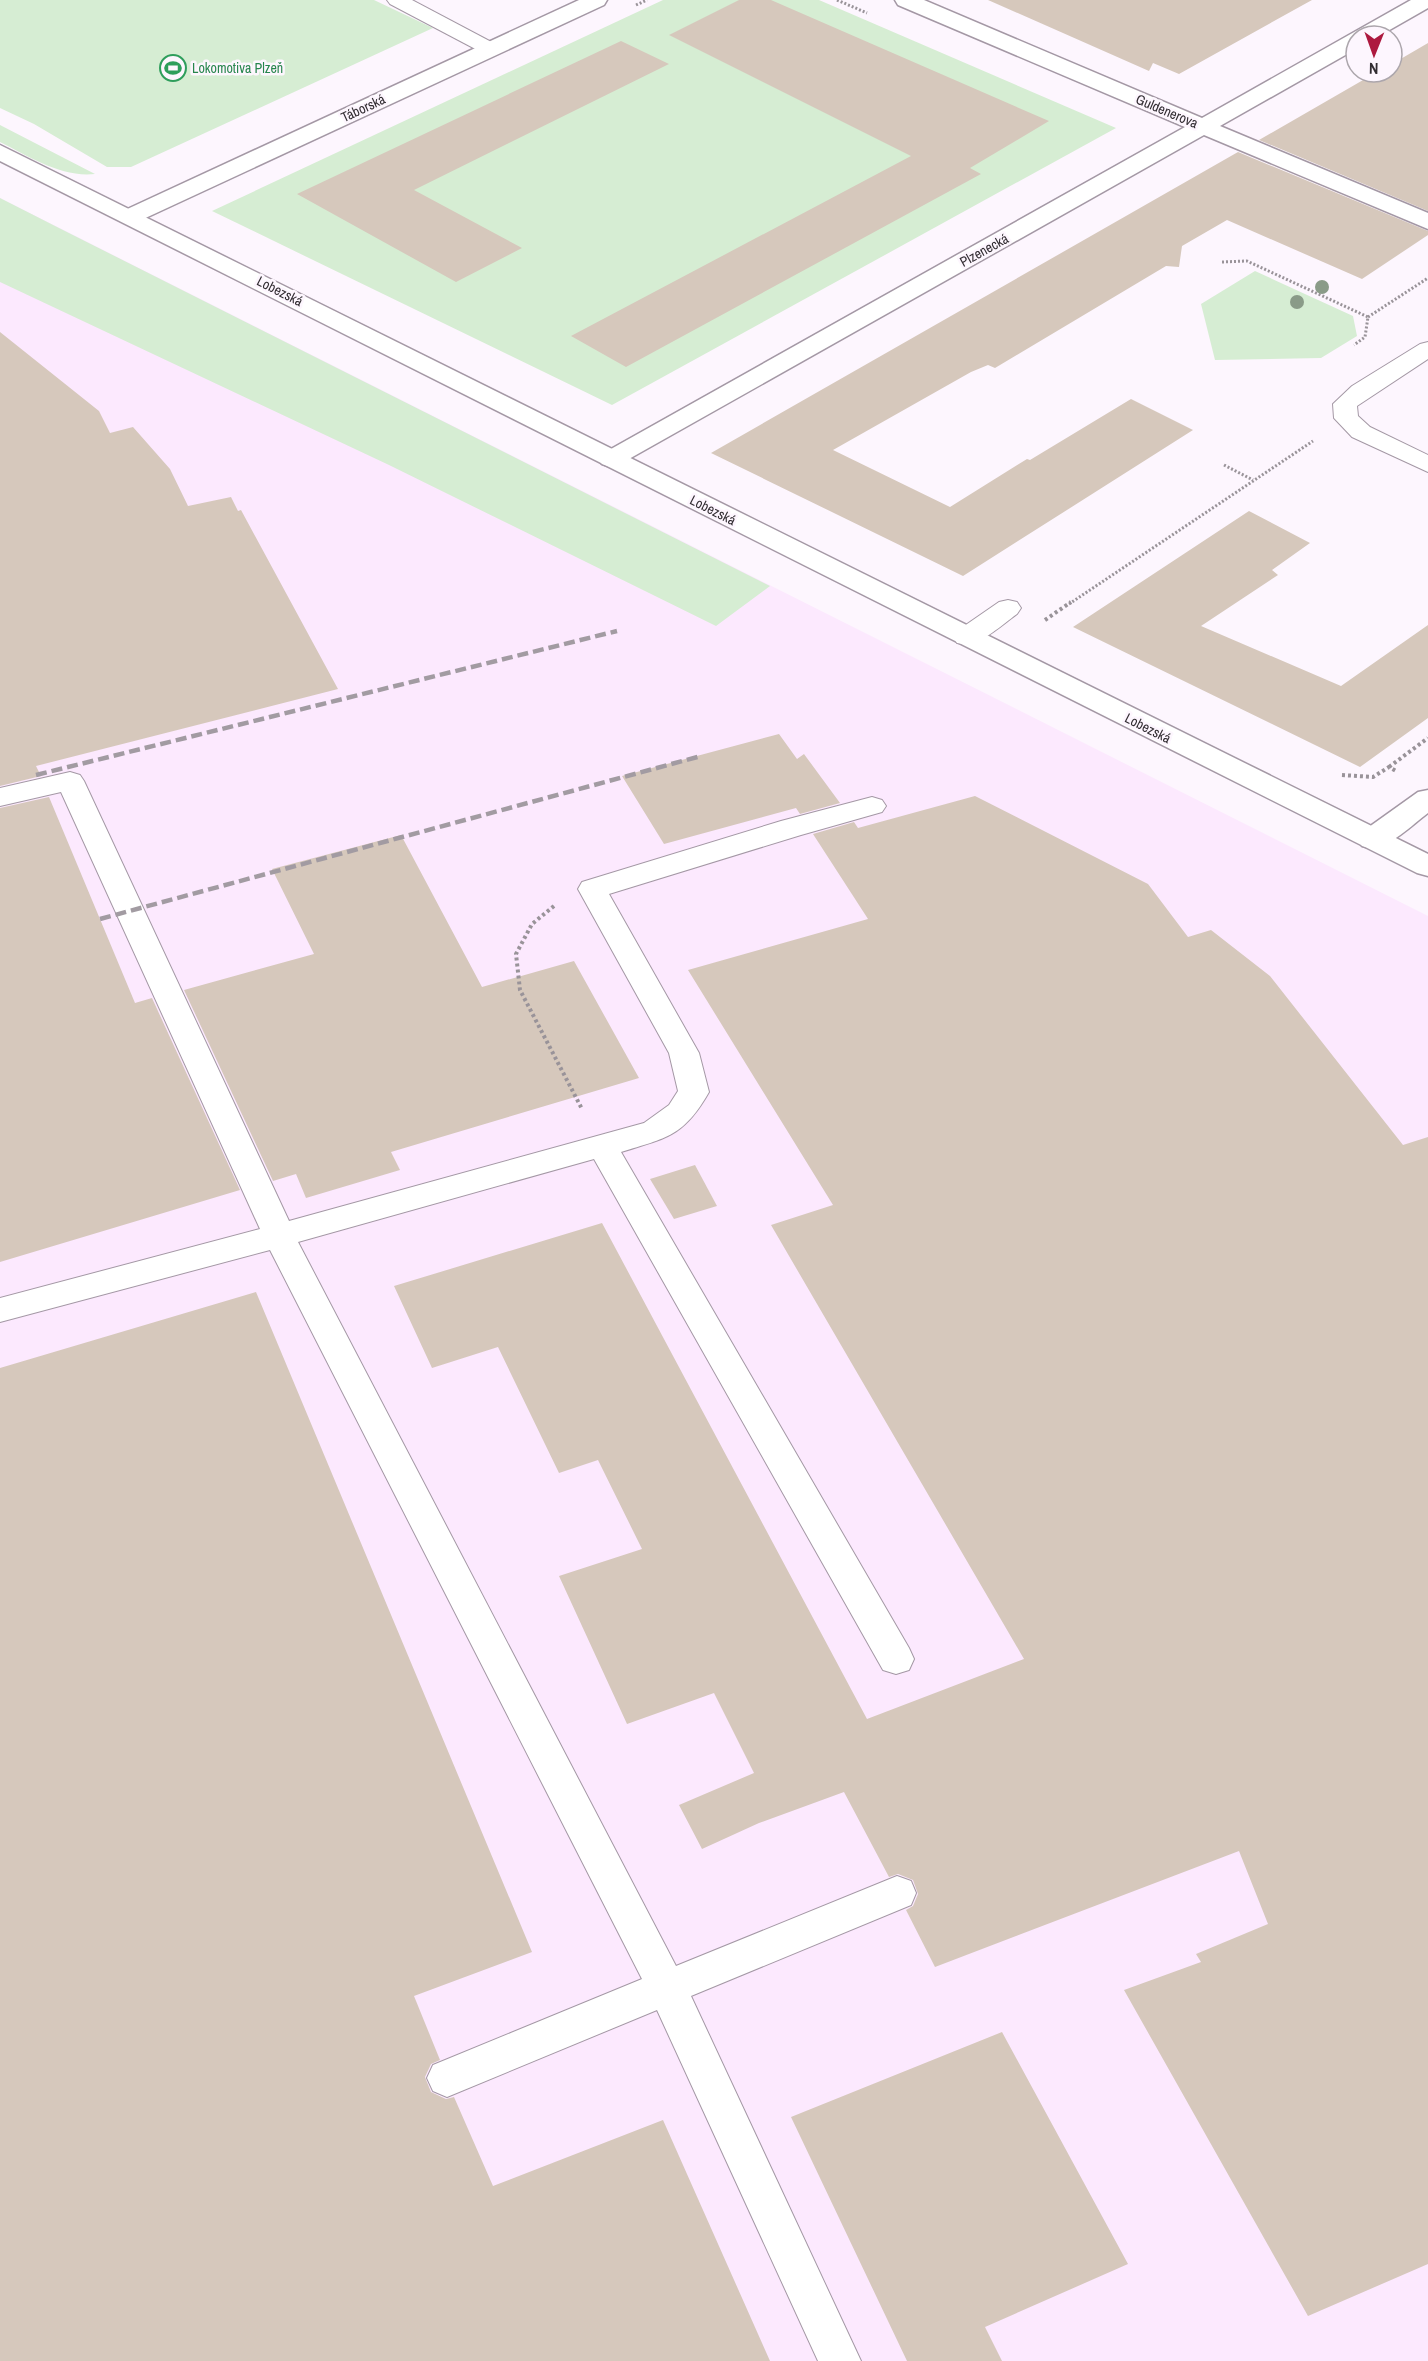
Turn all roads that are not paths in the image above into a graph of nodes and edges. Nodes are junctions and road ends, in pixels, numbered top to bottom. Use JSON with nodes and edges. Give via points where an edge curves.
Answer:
{"nodes":[{"id":1,"x":397,"y":0,"type":"edge"},
{"id":2,"x":596,"y":0,"type":"edge"},
{"id":3,"x":906,"y":0,"type":"edge"},
{"id":4,"x":1427,"y":0,"type":"edge"},
{"id":5,"x":1385,"y":24,"type":"edge"},
{"id":6,"x":1344,"y":47,"type":"edge"},
{"id":7,"x":490,"y":49,"type":"junction"},
{"id":8,"x":1203,"y":126,"type":"junction"},
{"id":9,"x":0,"y":152,"type":"edge"},
{"id":10,"x":131,"y":216,"type":"junction"},
{"id":11,"x":1428,"y":222,"type":"edge"},
{"id":12,"x":1428,"y":349,"type":"edge"},
{"id":13,"x":611,"y":459,"type":"junction"},
{"id":14,"x":1428,"y":465,"type":"edge"},
{"id":15,"x":1008,"y":608,"type":"road end"},
{"id":16,"x":966,"y":637,"type":"junction"},
{"id":17,"x":0,"y":797,"type":"edge"},
{"id":18,"x":1428,"y":799,"type":"edge"},
{"id":19,"x":872,"y":806,"type":"dead end"},
{"id":20,"x":1372,"y":839,"type":"junction"},
{"id":21,"x":1428,"y":866,"type":"edge"},
{"id":22,"x":602,"y":1146,"type":"junction"},
{"id":23,"x":280,"y":1235,"type":"junction"},
{"id":24,"x":0,"y":1310,"type":"edge"},
{"id":25,"x":896,"y":1659,"type":"dead end"},
{"id":26,"x":897,"y":1893,"type":"dead end"},
{"id":27,"x":667,"y":1988,"type":"junction"},
{"id":28,"x":447,"y":2078,"type":"dead end"},
{"id":29,"x":840,"y":2361,"type":"edge"}],
"edges":[{"from":1,"to":7,"type":"lane"},
{"from":2,"to":7,"type":"street","name":"Táborská"},
{"from":3,"to":8,"type":"street","name":"Guldenerova"},
{"from":4,"to":5,"type":"street"},
{"from":6,"to":8,"type":"street","name":"Plzenecká"},
{"from":7,"to":10,"type":"street","name":"Táborská"},
{"from":8,"to":11,"type":"street","name":"Guldenerova"},
{"from":8,"to":13,"type":"street","name":"Plzenecká"},
{"from":9,"to":10,"type":"street","name":"Lobezská"},
{"from":10,"to":13,"type":"street","name":"Lobezská"},
{"from":12,"to":14,"type":"lane","via":[[1345,404],[1346,418],[1360,432]]},
{"from":13,"to":16,"type":"street","name":"Lobezská"},
{"from":15,"to":16,"type":"lane"},
{"from":16,"to":20,"type":"street","name":"Lobezská"},
{"from":17,"to":23,"type":"lane","via":[[70,781]]},
{"from":18,"to":20,"type":"street"},
{"from":19,"to":22,"type":"lane","via":[[592,889],[684,1053],[694,1092],[680,1113],[654,1131]]},
{"from":20,"to":21,"type":"street","name":"Lobezská"},
{"from":22,"to":23,"type":"lane"},
{"from":22,"to":25,"type":"lane"},
{"from":23,"to":24,"type":"lane"},
{"from":23,"to":27,"type":"lane"},
{"from":26,"to":27,"type":"lane"},
{"from":27,"to":28,"type":"lane"},
{"from":27,"to":29,"type":"lane"}]}
